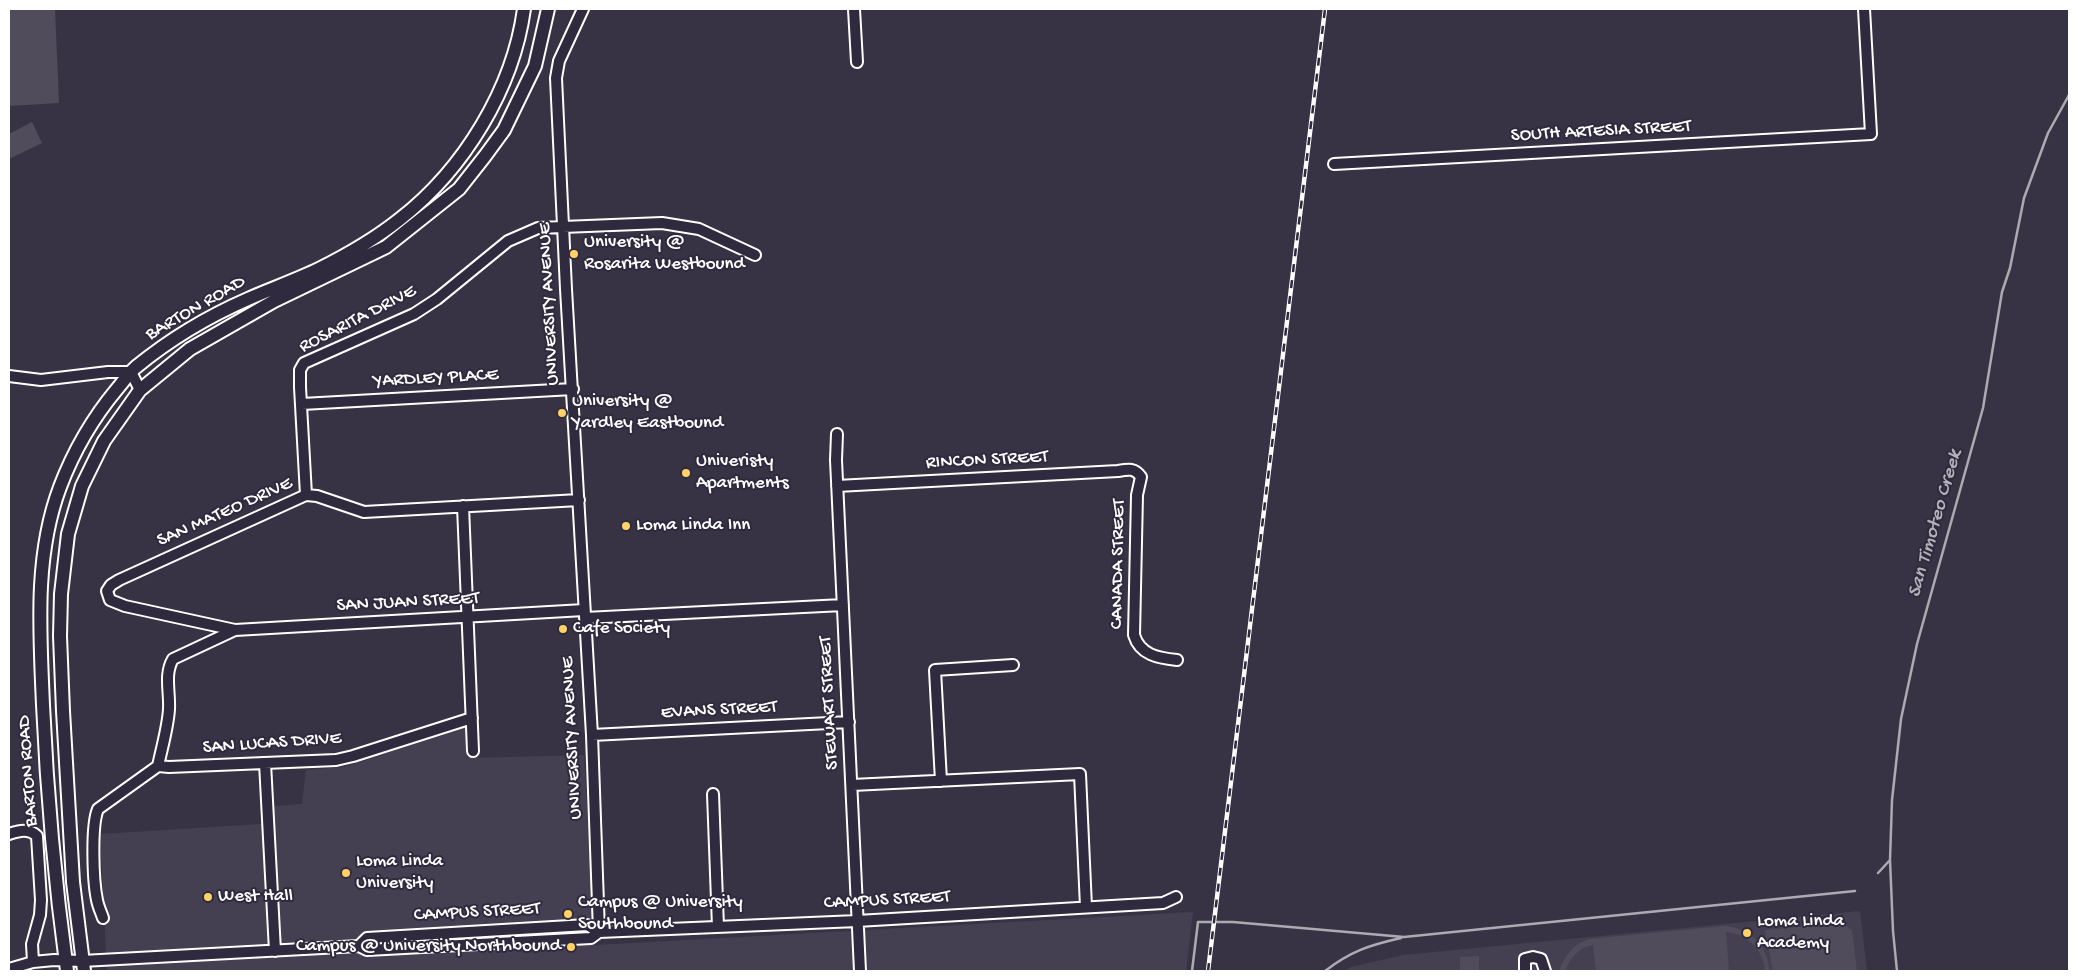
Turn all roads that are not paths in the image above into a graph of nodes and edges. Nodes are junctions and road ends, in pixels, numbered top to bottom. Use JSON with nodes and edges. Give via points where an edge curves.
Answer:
{"nodes":[{"id":1,"x":524,"y":9,"type":"edge"},
{"id":2,"x":548,"y":9,"type":"edge"},
{"id":3,"x":583,"y":9,"type":"edge"},
{"id":4,"x":854,"y":9,"type":"edge"},
{"id":5,"x":1864,"y":9,"type":"edge"},
{"id":6,"x":857,"y":62,"type":"dead end"},
{"id":7,"x":1334,"y":164,"type":"dead end"},
{"id":8,"x":563,"y":226,"type":"junction"},
{"id":9,"x":755,"y":255,"type":"dead end"},
{"id":10,"x":131,"y":372,"type":"junction"},
{"id":11,"x":9,"y":376,"type":"edge"},
{"id":12,"x":573,"y":389,"type":"junction"},
{"id":13,"x":140,"y":390,"type":"junction"},
{"id":14,"x":302,"y":404,"type":"junction"},
{"id":15,"x":837,"y":434,"type":"dead end"},
{"id":16,"x":1138,"y":472,"type":"joint"},
{"id":17,"x":837,"y":486,"type":"junction"},
{"id":18,"x":306,"y":495,"type":"junction"},
{"id":19,"x":579,"y":500,"type":"junction"},
{"id":20,"x":463,"y":506,"type":"junction"},
{"id":21,"x":108,"y":596,"type":"joint"},
{"id":22,"x":843,"y":605,"type":"junction"},
{"id":23,"x":584,"y":614,"type":"junction"},
{"id":24,"x":468,"y":617,"type":"junction"},
{"id":25,"x":235,"y":630,"type":"junction"},
{"id":26,"x":1177,"y":660,"type":"dead end"},
{"id":27,"x":1014,"y":665,"type":"dead end"},
{"id":28,"x":472,"y":718,"type":"junction"},
{"id":29,"x":848,"y":722,"type":"junction"},
{"id":30,"x":592,"y":735,"type":"junction"},
{"id":31,"x":473,"y":751,"type":"dead end"},
{"id":32,"x":265,"y":763,"type":"junction"},
{"id":33,"x":158,"y":766,"type":"junction"},
{"id":34,"x":941,"y":781,"type":"junction"},
{"id":35,"x":852,"y":785,"type":"junction"},
{"id":36,"x":713,"y":794,"type":"dead end"},
{"id":37,"x":9,"y":834,"type":"edge"},
{"id":38,"x":1176,"y":897,"type":"dead end"},
{"id":39,"x":1086,"y":907,"type":"junction"},
{"id":40,"x":103,"y":918,"type":"dead end"},
{"id":41,"x":857,"y":921,"type":"junction"},
{"id":42,"x":718,"y":927,"type":"junction"},
{"id":43,"x":599,"y":932,"type":"junction"},
{"id":44,"x":275,"y":951,"type":"junction"},
{"id":45,"x":33,"y":962,"type":"junction"},
{"id":46,"x":66,"y":966,"type":"edge"},
{"id":47,"x":83,"y":966,"type":"edge"},
{"id":48,"x":9,"y":969,"type":"edge"},
{"id":49,"x":860,"y":971,"type":"edge"},
{"id":50,"x":1525,"y":971,"type":"edge"},
{"id":51,"x":1545,"y":971,"type":"edge"}],
"edges":[{"from":1,"to":10,"type":"main road","name":"BARTON ROAD","via":[[512,65],[481,127],[437,184],[402,218],[318,269],[244,300],[180,336]]},
{"from":2,"to":13,"type":"main road","name":"BARTON ROAD","via":[[535,66],[508,121],[459,189],[386,247],[274,301],[207,339]]},
{"from":3,"to":8,"type":"street","name":"UNIVERSITY AVENUE","via":[[558,61],[556,78]]},
{"from":4,"to":6,"type":"street"},
{"from":5,"to":7,"type":"street","name":"SOUTH ARTESIA STREET","via":[[1871,134]]},
{"from":8,"to":9,"type":"street","via":[[662,223],[699,229]]},
{"from":8,"to":12,"type":"street","name":"UNIVERSITY AVENUE"},
{"from":8,"to":14,"type":"street","name":"ROSARITA DRIVE","via":[[538,228],[508,241],[414,314],[304,363],[300,370]]},
{"from":10,"to":11,"type":"street","via":[[41,380]]},
{"from":10,"to":13,"type":"street"},
{"from":10,"to":46,"type":"main road","name":"BARTON ROAD","via":[[81,438],[59,488],[46,539],[40,598],[41,659],[50,811]]},
{"from":12,"to":14,"type":"street","name":"YARDLEY PLACE"},
{"from":12,"to":19,"type":"street","name":"UNIVERSITY AVENUE"},
{"from":13,"to":47,"type":"main road","name":"BARTON ROAD","via":[[104,441],[82,486],[68,534],[61,594],[67,793]]},
{"from":14,"to":18,"type":"street","name":"ROSARITA DRIVE"},
{"from":15,"to":17,"type":"street","name":"STEWART STREET"},
{"from":16,"to":17,"type":"street","name":"RINCON STREET","via":[[1131,469]]},
{"from":16,"to":26,"type":"street","name":"CANADA STREET","via":[[1141,477],[1137,495],[1134,635],[1136,643],[1147,653]]},
{"from":17,"to":22,"type":"street","name":"STEWART STREET"},
{"from":18,"to":20,"type":"street","name":"SAN MATEO DRIVE","via":[[364,512]]},
{"from":18,"to":21,"type":"street","name":"SAN MATEO DRIVE","via":[[119,580],[111,585]]},
{"from":19,"to":20,"type":"street","name":"SAN MATEO DRIVE"},
{"from":19,"to":23,"type":"street","name":"UNIVERSITY AVENUE"},
{"from":20,"to":24,"type":"street"},
{"from":21,"to":25,"type":"street","name":"SAN JUAN STREET","via":[[125,606]]},
{"from":22,"to":23,"type":"street","name":"SAN JUAN STREET"},
{"from":22,"to":29,"type":"street","name":"STEWART STREET"},
{"from":23,"to":24,"type":"street","name":"SAN JUAN STREET"},
{"from":23,"to":30,"type":"street","name":"UNIVERSITY AVENUE"},
{"from":24,"to":25,"type":"street","name":"SAN JUAN STREET"},
{"from":24,"to":28,"type":"street"},
{"from":25,"to":33,"type":"street","name":"SAN JUAN STREET","via":[[173,659],[170,664],[169,709]]},
{"from":27,"to":34,"type":"street","via":[[935,670]]},
{"from":28,"to":31,"type":"street"},
{"from":28,"to":32,"type":"street","name":"SAN LUCAS DRIVE","via":[[336,760]]},
{"from":29,"to":30,"type":"street","name":"EVANS STREET"},
{"from":29,"to":35,"type":"street","name":"STEWART STREET"},
{"from":30,"to":43,"type":"street","name":"UNIVERSITY AVENUE"},
{"from":32,"to":33,"type":"street","name":"SAN LUCAS DRIVE"},
{"from":32,"to":44,"type":"street"},
{"from":33,"to":40,"type":"street","via":[[98,809],[95,817],[97,900]]},
{"from":34,"to":35,"type":"street"},
{"from":34,"to":39,"type":"street","via":[[1080,774]]},
{"from":35,"to":41,"type":"street","name":"STEWART STREET"},
{"from":36,"to":42,"type":"street"},
{"from":37,"to":45,"type":"street","via":[[26,830],[36,836],[41,900],[32,944]]},
{"from":38,"to":39,"type":"street","name":"CAMPUS STREET","via":[[1163,903]]},
{"from":39,"to":41,"type":"street","name":"CAMPUS STREET"},
{"from":41,"to":42,"type":"street","name":"CAMPUS STREET"},
{"from":41,"to":49,"type":"street","name":"STEWART STREET"},
{"from":42,"to":43,"type":"street","name":"CAMPUS STREET"},
{"from":43,"to":44,"type":"street","name":"CAMPUS STREET","via":[[587,925],[420,934],[367,938],[359,946]]},
{"from":44,"to":47,"type":"street","name":"CAMPUS STREET"},
{"from":45,"to":46,"type":"street","via":[[54,960]]},
{"from":45,"to":48,"type":"street"},
{"from":46,"to":47,"type":"street"},
{"from":50,"to":51,"type":"street","via":[[1526,958],[1533,956],[1541,959]]}]}
